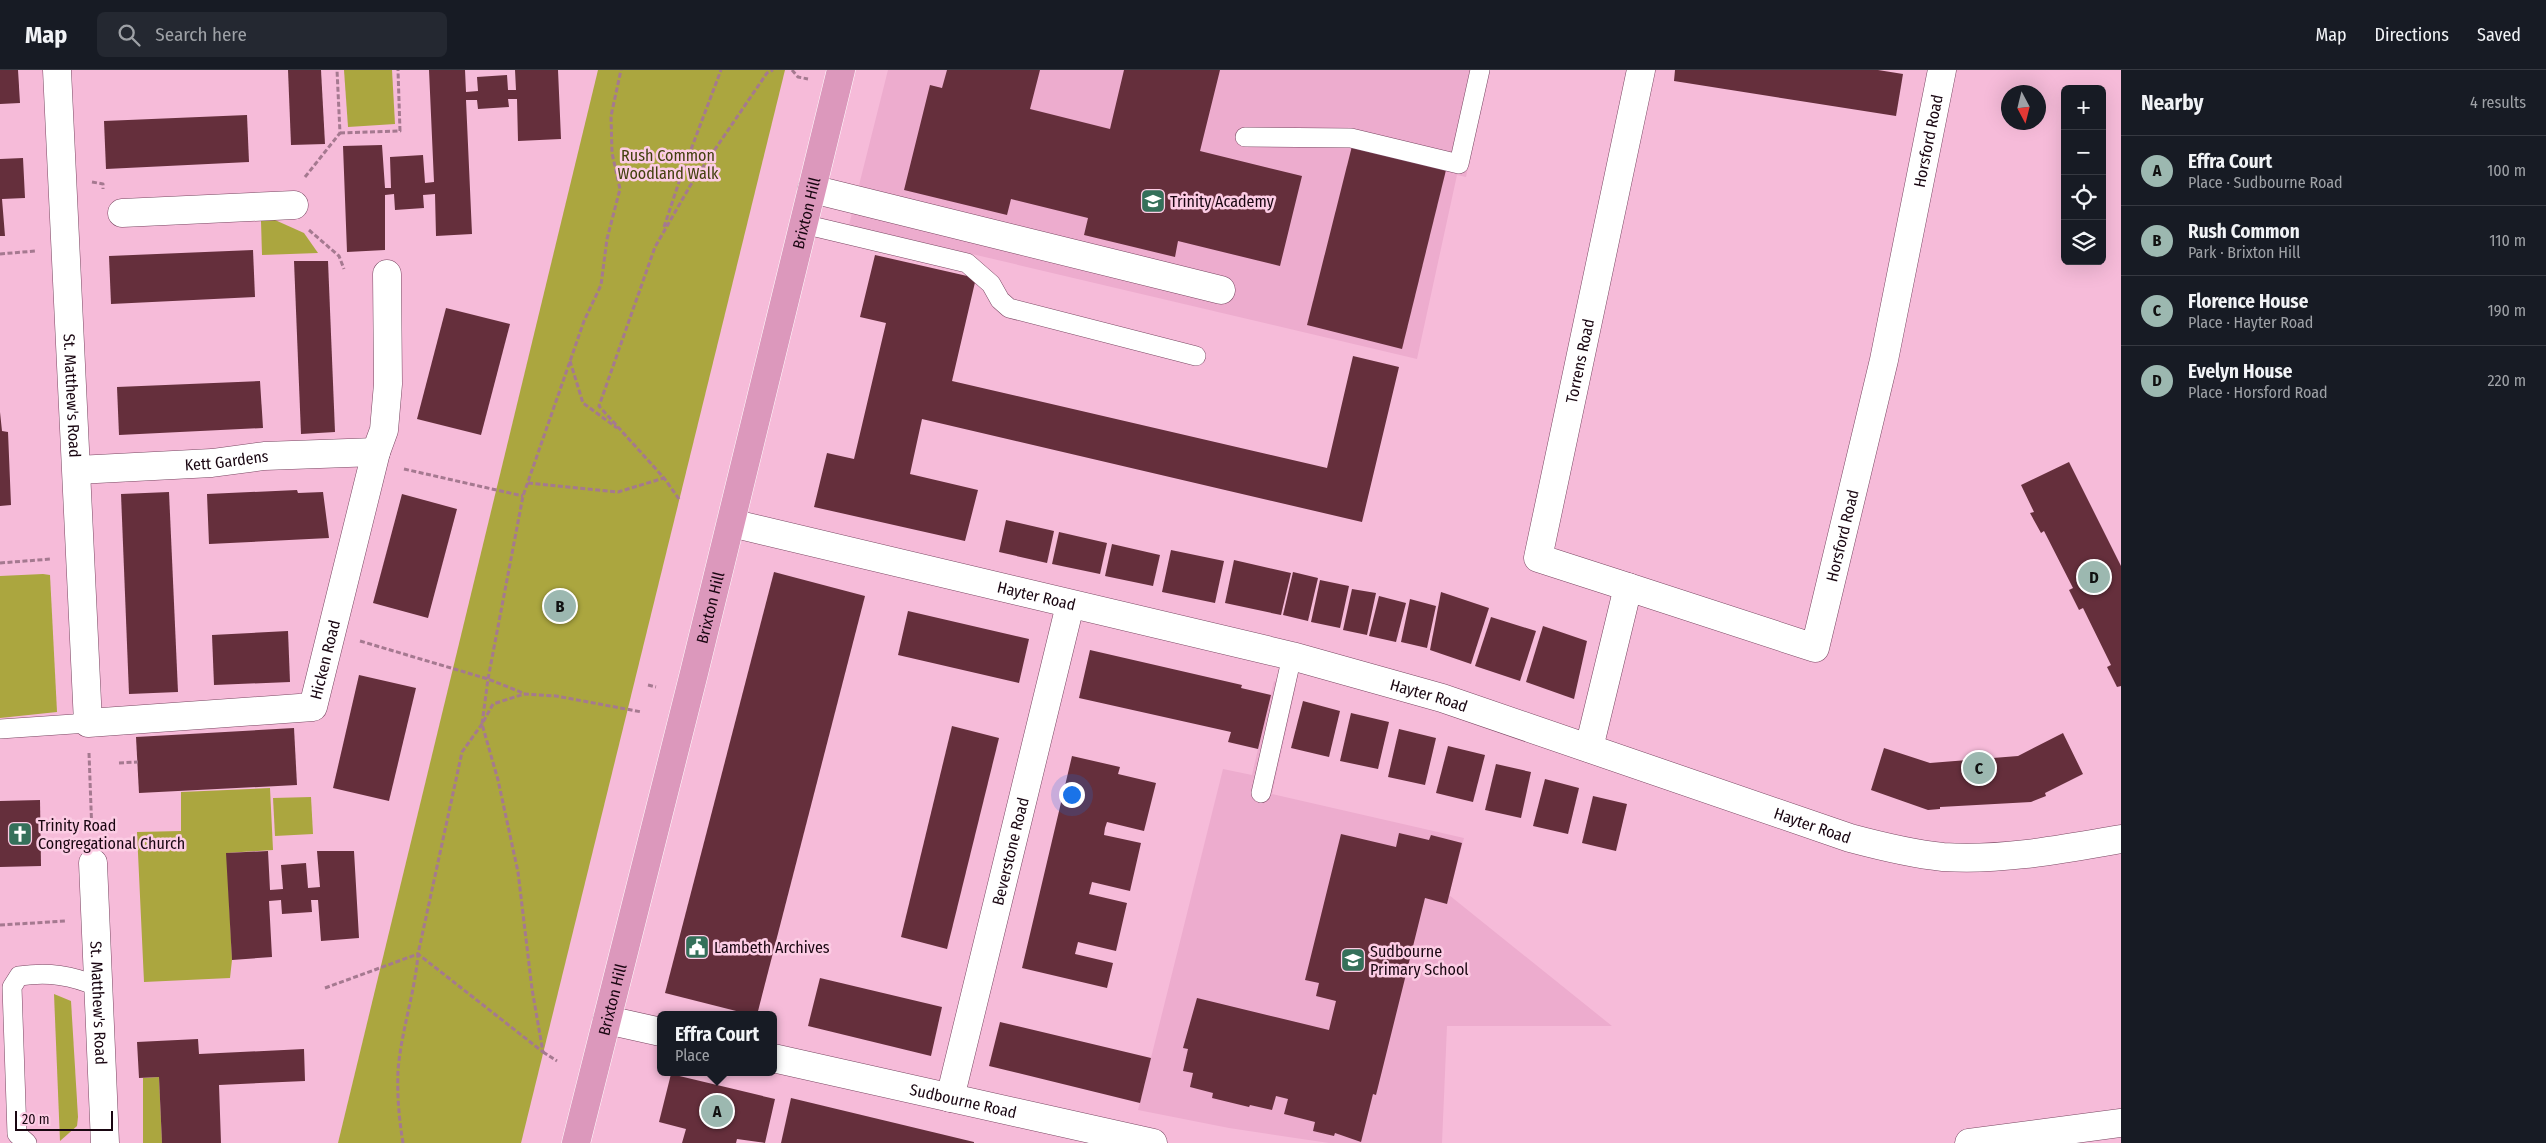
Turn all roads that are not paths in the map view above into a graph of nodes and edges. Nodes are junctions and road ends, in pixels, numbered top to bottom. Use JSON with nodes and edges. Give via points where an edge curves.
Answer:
{"nodes":[{"id":1,"x":57,"y":70,"type":"edge"},
{"id":2,"x":841,"y":70,"type":"edge"},
{"id":3,"x":1480,"y":70,"type":"edge"},
{"id":4,"x":1641,"y":70,"type":"edge"},
{"id":5,"x":1942,"y":70,"type":"edge"},
{"id":6,"x":1244,"y":137,"type":"dead end"},
{"id":7,"x":812,"y":189,"type":"junction"},
{"id":8,"x":294,"y":205,"type":"road end"},
{"id":9,"x":122,"y":213,"type":"dead end"},
{"id":10,"x":803,"y":224,"type":"junction"},
{"id":11,"x":387,"y":274,"type":"dead end"},
{"id":12,"x":1221,"y":290,"type":"dead end"},
{"id":13,"x":1196,"y":356,"type":"dead end"},
{"id":14,"x":376,"y":452,"type":"junction"},
{"id":15,"x":77,"y":470,"type":"junction"},
{"id":16,"x":731,"y":523,"type":"junction"},
{"id":17,"x":1628,"y":587,"type":"junction"},
{"id":18,"x":1070,"y":605,"type":"junction"},
{"id":19,"x":1292,"y":656,"type":"junction"},
{"id":20,"x":0,"y":729,"type":"edge"},
{"id":21,"x":88,"y":734,"type":"junction"},
{"id":22,"x":1589,"y":748,"type":"junction"},
{"id":23,"x":1261,"y":793,"type":"dead end"},
{"id":24,"x":2121,"y":839,"type":"edge"},
{"id":25,"x":93,"y":863,"type":"dead end"},
{"id":26,"x":99,"y":987,"type":"junction"},
{"id":27,"x":607,"y":1020,"type":"junction"},
{"id":28,"x":657,"y":1031,"type":"edge"},
{"id":29,"x":777,"y":1059,"type":"edge"},
{"id":30,"x":950,"y":1098,"type":"junction"},
{"id":31,"x":2121,"y":1123,"type":"edge"},
{"id":32,"x":27,"y":1143,"type":"edge"},
{"id":33,"x":105,"y":1143,"type":"edge"},
{"id":34,"x":576,"y":1143,"type":"edge"},
{"id":35,"x":1153,"y":1143,"type":"edge"},
{"id":36,"x":1969,"y":1143,"type":"edge"}],
"edges":[{"from":1,"to":15,"type":"street","name":"St. Matthew's Road"},
{"from":2,"to":7,"type":"highway","name":"Brixton Hill"},
{"from":3,"to":6,"type":"lane","via":[[1459,164],[1351,138]]},
{"from":4,"to":17,"type":"street","name":"Torrens Road","via":[[1538,558]]},
{"from":5,"to":17,"type":"street","name":"Horsford Road","via":[[1884,360],[1815,648]]},
{"from":7,"to":10,"type":"highway","name":"Brixton Hill"},
{"from":7,"to":12,"type":"street"},
{"from":8,"to":9,"type":"street"},
{"from":10,"to":13,"type":"lane","via":[[967,263],[991,284],[1009,308]]},
{"from":10,"to":16,"type":"highway","name":"Brixton Hill"},
{"from":11,"to":14,"type":"street","name":"Hicken Road","via":[[388,384],[384,430]]},
{"from":14,"to":15,"type":"street","name":"Kett Gardens","via":[[264,456]]},
{"from":14,"to":21,"type":"street","name":"Hicken Road","via":[[313,707]]},
{"from":15,"to":21,"type":"street","name":"St. Matthew's Road"},
{"from":16,"to":18,"type":"street","name":"Hayter Road"},
{"from":16,"to":27,"type":"highway","name":"Brixton Hill"},
{"from":17,"to":22,"type":"street"},
{"from":18,"to":19,"type":"street","name":"Hayter Road"},
{"from":18,"to":30,"type":"street","name":"Beverstone Road"},
{"from":19,"to":22,"type":"street","name":"Hayter Road","via":[[1442,698]]},
{"from":19,"to":23,"type":"lane"},
{"from":20,"to":21,"type":"lane"},
{"from":22,"to":24,"type":"street","name":"Hayter Road","via":[[1850,838],[1910,852],[1943,857],[1978,857]]},
{"from":25,"to":26,"type":"street","name":"St. Matthew's Road"},
{"from":26,"to":32,"type":"lane","via":[[74,976],[35,974],[19,976],[12,987],[17,1134]]},
{"from":26,"to":33,"type":"street","name":"St. Matthew's Road"},
{"from":27,"to":28,"type":"street"},
{"from":27,"to":34,"type":"highway","name":"Brixton Hill"},
{"from":29,"to":30,"type":"street","name":"Sudbourne Road"},
{"from":30,"to":35,"type":"street","name":"Sudbourne Road"},
{"from":31,"to":36,"type":"street"}]}
